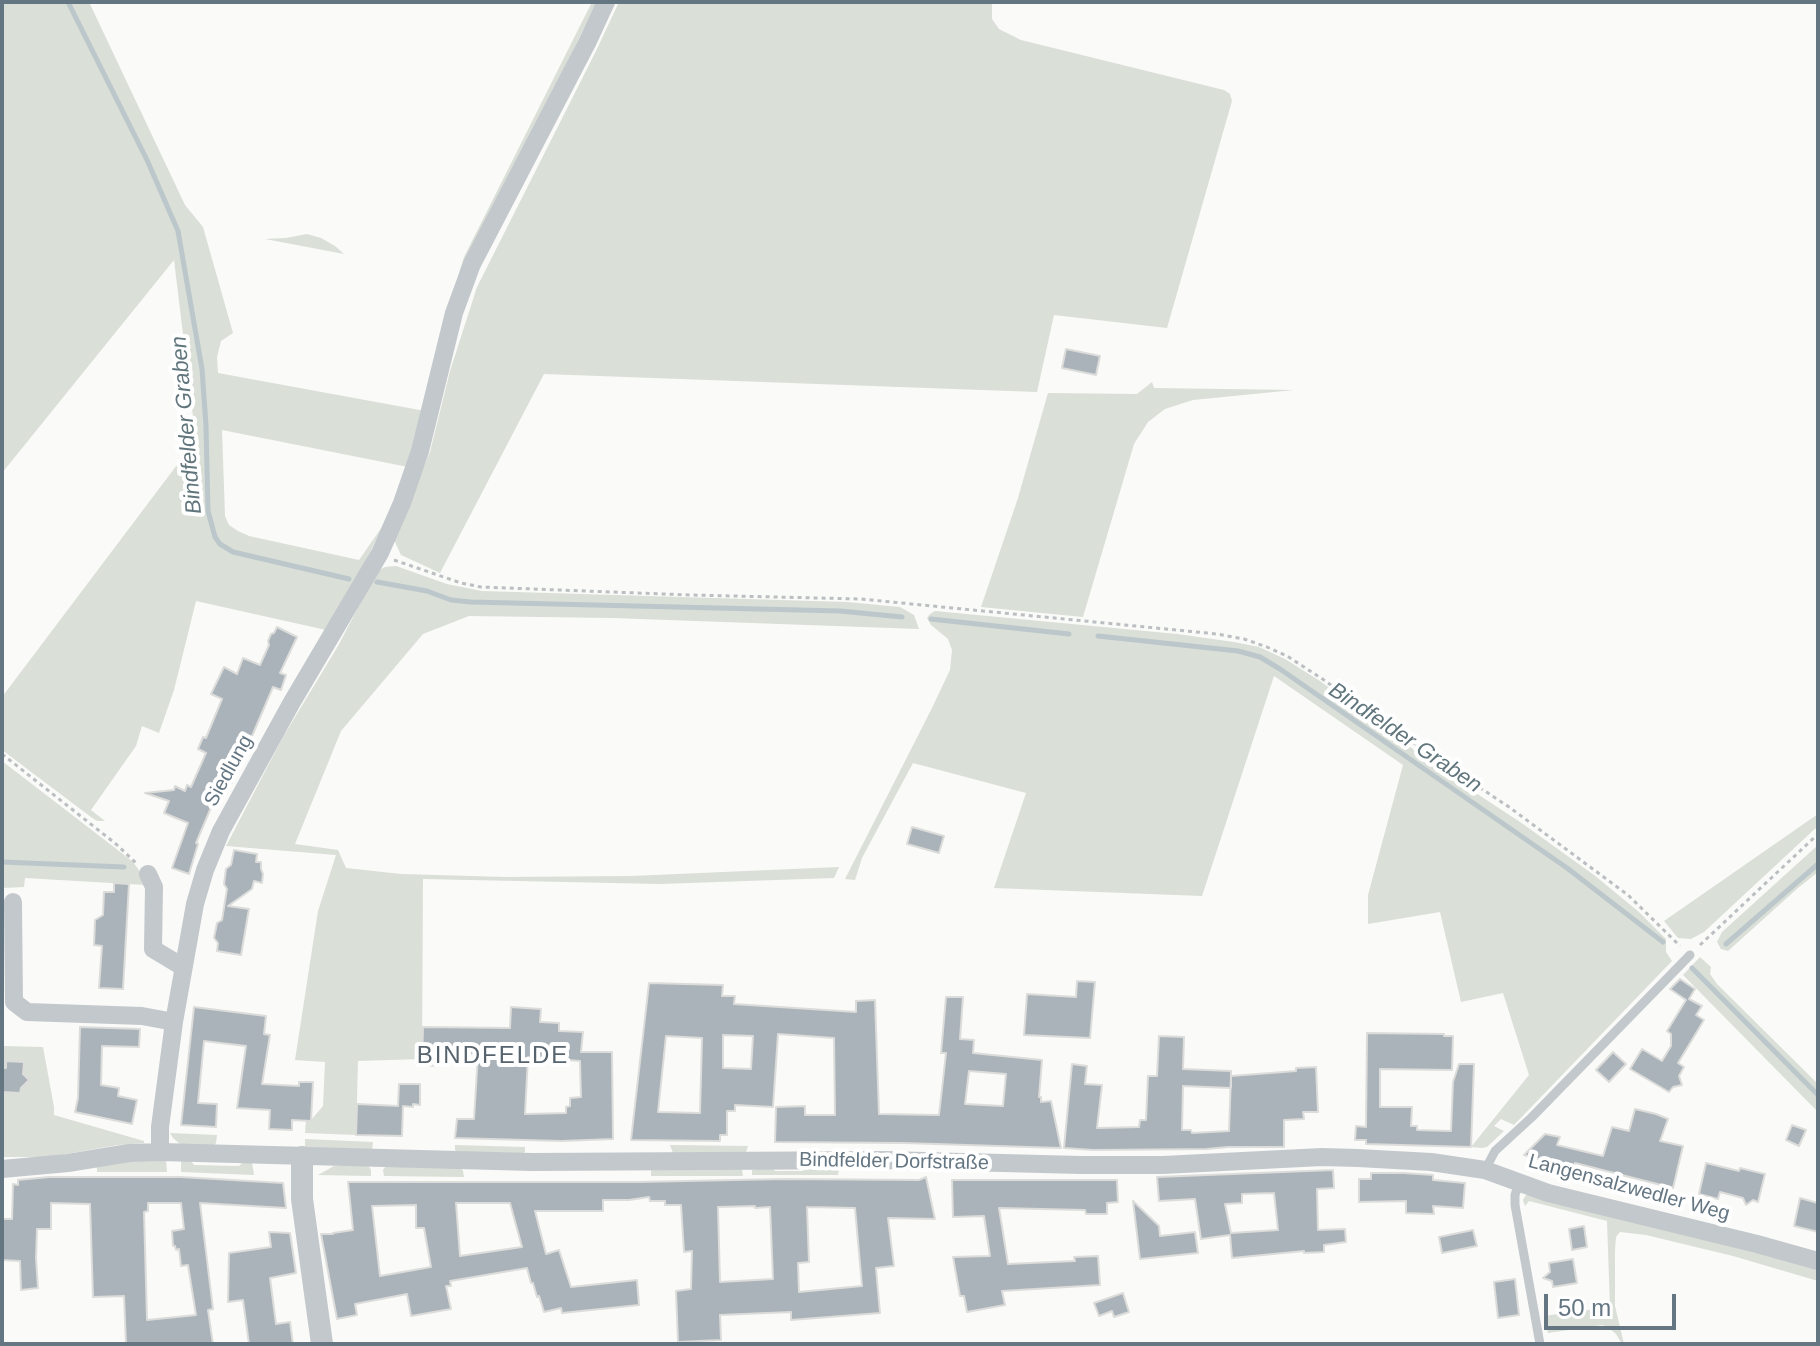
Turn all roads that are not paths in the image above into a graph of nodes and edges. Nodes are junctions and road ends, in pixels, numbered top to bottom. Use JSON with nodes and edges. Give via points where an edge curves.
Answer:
{"nodes":[{"id":1,"x":606,"y":2,"type":"edge"},
{"id":2,"x":148,"y":874,"type":"road end"},
{"id":3,"x":13,"y":902,"type":"dead end"},
{"id":4,"x":1690,"y":955,"type":"road end"},
{"id":5,"x":183,"y":967,"type":"junction"},
{"id":6,"x":174,"y":1022,"type":"junction"},
{"id":7,"x":160,"y":1152,"type":"junction"},
{"id":8,"x":302,"y":1157,"type":"junction"},
{"id":9,"x":2,"y":1169,"type":"edge"},
{"id":10,"x":1485,"y":1170,"type":"junction"},
{"id":11,"x":1519,"y":1183,"type":"junction"},
{"id":12,"x":1818,"y":1261,"type":"edge"},
{"id":13,"x":322,"y":1344,"type":"edge"},
{"id":14,"x":1540,"y":1344,"type":"edge"}],
"edges":[{"from":1,"to":5,"type":"street","name":"Siedlung","via":[[472,264],[454,313],[420,451],[378,557],[221,831],[195,904]]},
{"from":2,"to":5,"type":"street","via":[[154,887],[153,949]]},
{"from":3,"to":6,"type":"street","via":[[14,1002],[27,1012]]},
{"from":4,"to":10,"type":"lane","name":"Langensalzwedler Weg","via":[[1495,1151]]},
{"from":5,"to":6,"type":"street","name":"Siedlung"},
{"from":6,"to":7,"type":"street","name":"Siedlung"},
{"from":7,"to":8,"type":"street","name":"Bindfelder Dorfstraße"},
{"from":7,"to":9,"type":"street","name":"Bindfelder Dorfstraße"},
{"from":8,"to":10,"type":"street","name":"Bindfelder Dorfstraße","via":[[1163,1165],[1322,1157]]},
{"from":8,"to":13,"type":"street","via":[[302,1199]]},
{"from":10,"to":11,"type":"street","name":"Langensalzwedler Weg"},
{"from":11,"to":12,"type":"street","name":"Langensalzwedler Weg"},
{"from":11,"to":14,"type":"lane","via":[[1515,1205]]}]}
